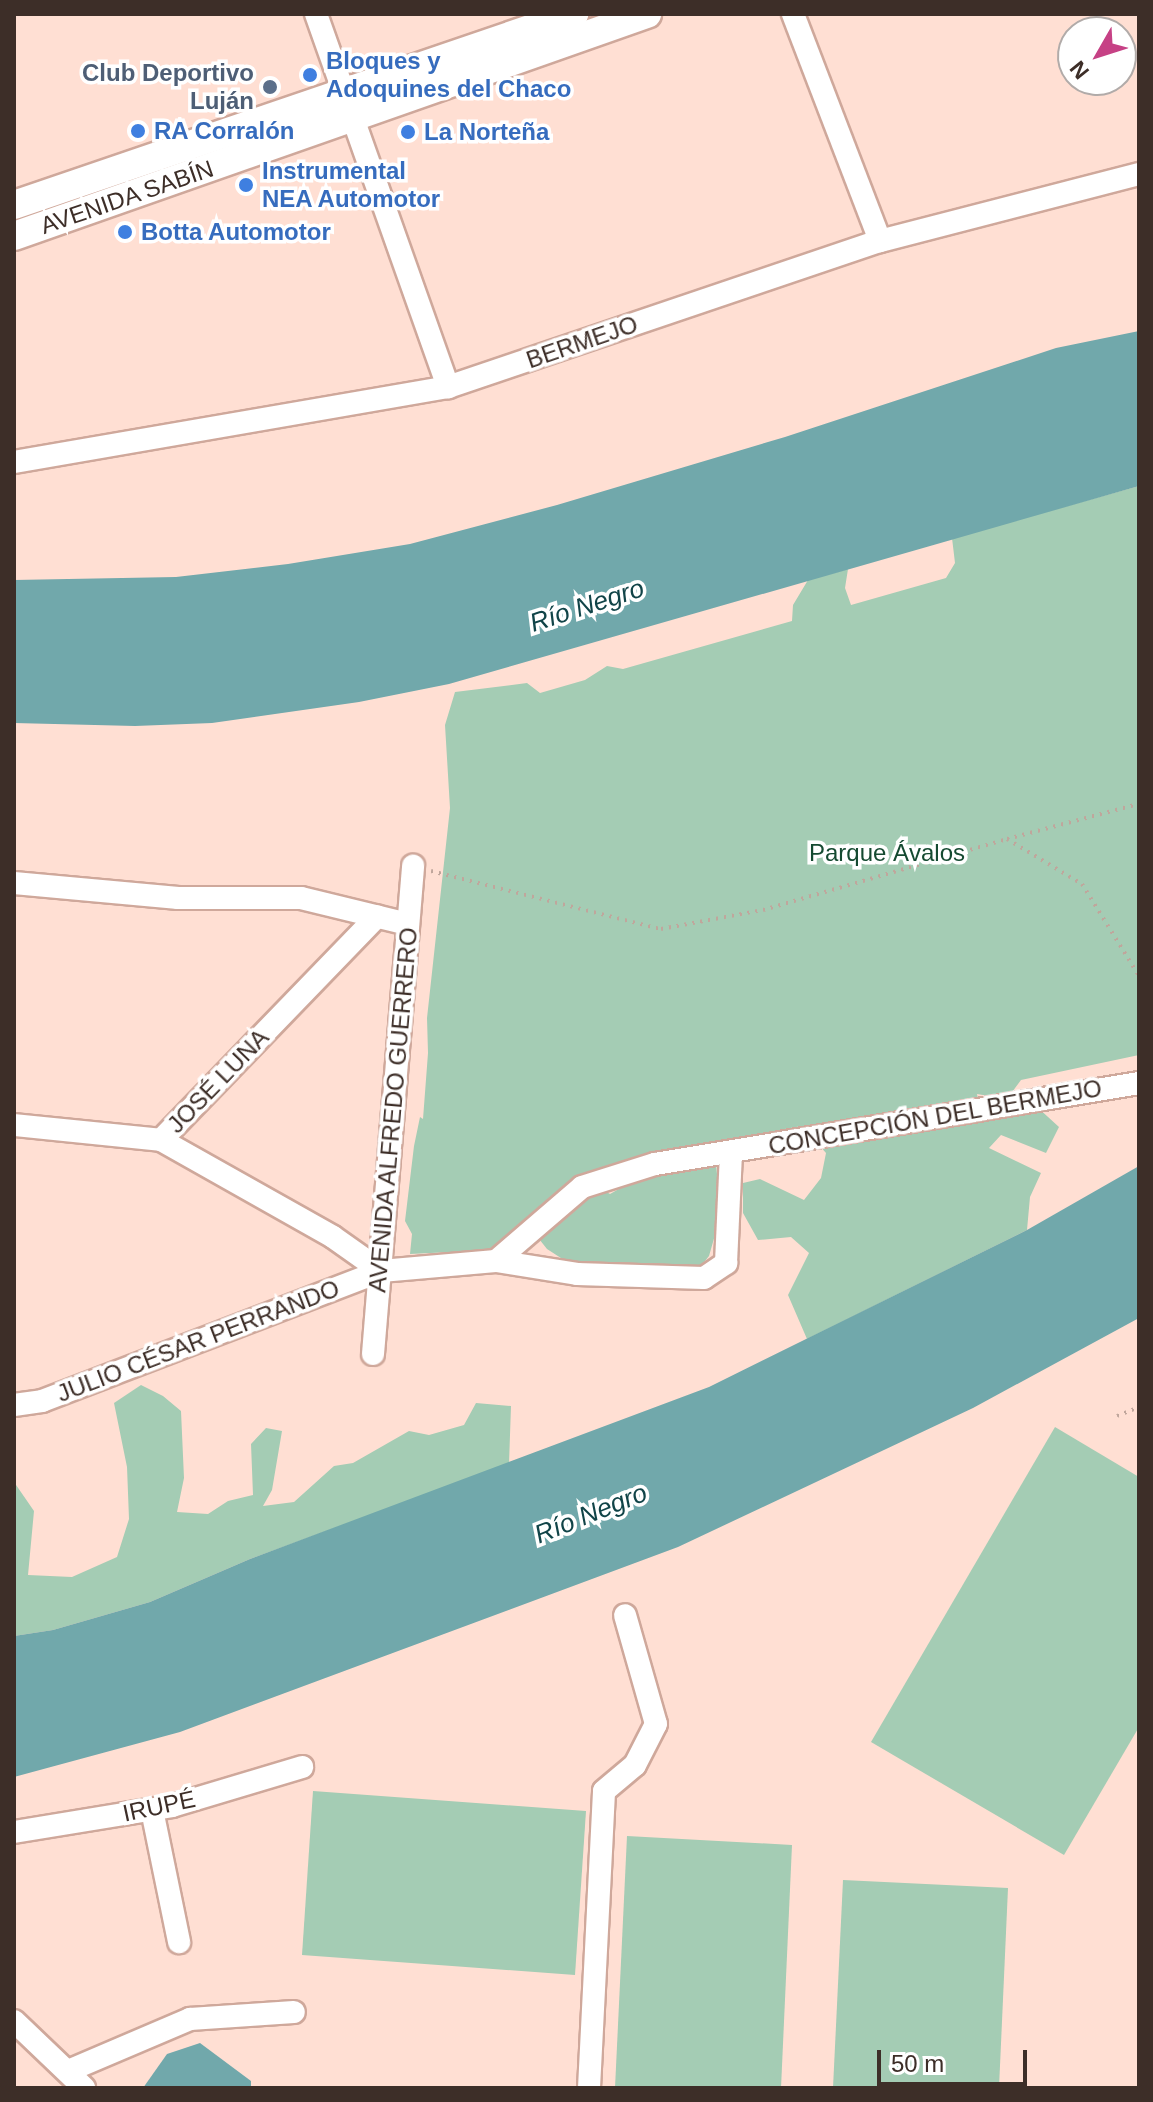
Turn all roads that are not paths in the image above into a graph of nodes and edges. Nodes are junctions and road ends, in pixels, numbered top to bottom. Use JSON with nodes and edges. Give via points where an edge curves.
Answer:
{"nodes":[{"id":1,"x":316,"y":14,"type":"edge"},
{"id":2,"x":574,"y":14,"type":"edge"},
{"id":3,"x":647,"y":14,"type":"edge"},
{"id":4,"x":793,"y":14,"type":"edge"},
{"id":5,"x":348,"y":105,"type":"junction"},
{"id":6,"x":1139,"y":174,"type":"edge"},
{"id":7,"x":14,"y":205,"type":"edge"},
{"id":8,"x":14,"y":236,"type":"edge"},
{"id":9,"x":880,"y":241,"type":"junction"},
{"id":10,"x":448,"y":387,"type":"junction"},
{"id":11,"x":14,"y":462,"type":"edge"},
{"id":12,"x":413,"y":866,"type":"road end"},
{"id":13,"x":14,"y":883,"type":"edge"},
{"id":14,"x":377,"y":916,"type":"junction"},
{"id":15,"x":408,"y":924,"type":"junction"},
{"id":16,"x":1139,"y":1083,"type":"edge"},
{"id":17,"x":14,"y":1125,"type":"edge"},
{"id":18,"x":161,"y":1140,"type":"junction"},
{"id":19,"x":731,"y":1152,"type":"junction"},
{"id":20,"x":496,"y":1261,"type":"junction"},
{"id":21,"x":381,"y":1271,"type":"junction"},
{"id":22,"x":373,"y":1354,"type":"dead end"},
{"id":23,"x":14,"y":1405,"type":"edge"},
{"id":24,"x":625,"y":1615,"type":"dead end"},
{"id":25,"x":302,"y":1767,"type":"dead end"},
{"id":26,"x":152,"y":1810,"type":"junction"},
{"id":27,"x":14,"y":1832,"type":"edge"},
{"id":28,"x":179,"y":1942,"type":"dead end"},
{"id":29,"x":294,"y":2012,"type":"dead end"},
{"id":30,"x":14,"y":2021,"type":"edge"},
{"id":31,"x":68,"y":2071,"type":"junction"},
{"id":32,"x":84,"y":2088,"type":"edge"},
{"id":33,"x":589,"y":2088,"type":"edge"}],
"edges":[{"from":1,"to":5,"type":"street"},
{"from":2,"to":5,"type":"main road","name":"AVENIDA SABÍN"},
{"from":3,"to":5,"type":"main road","name":"AVENIDA SABÍN"},
{"from":4,"to":9,"type":"street"},
{"from":5,"to":7,"type":"main road","name":"AVENIDA SABÍN"},
{"from":5,"to":8,"type":"main road","name":"AVENIDA SABÍN"},
{"from":5,"to":10,"type":"street"},
{"from":6,"to":9,"type":"street","name":"BERMEJO"},
{"from":9,"to":10,"type":"street","name":"BERMEJO"},
{"from":10,"to":11,"type":"street","name":"BERMEJO"},
{"from":12,"to":15,"type":"street","name":"AVENIDA ALFREDO GUERRERO"},
{"from":13,"to":14,"type":"street","via":[[178,898],[301,898]]},
{"from":14,"to":15,"type":"street"},
{"from":14,"to":18,"type":"street","name":"JOSÉ LUNA"},
{"from":15,"to":21,"type":"street","name":"AVENIDA ALFREDO GUERRERO"},
{"from":16,"to":19,"type":"street","name":"CONCEPCIÓN DEL BERMEJO"},
{"from":17,"to":18,"type":"street","name":"JOSÉ LUNA"},
{"from":18,"to":21,"type":"street","via":[[333,1237]]},
{"from":19,"to":20,"type":"street","name":"CONCEPCIÓN DEL BERMEJO","via":[[655,1164],[582,1187]]},
{"from":19,"to":20,"type":"street","via":[[726,1263],[704,1278],[577,1274]]},
{"from":20,"to":21,"type":"street"},
{"from":21,"to":22,"type":"street","name":"AVENIDA ALFREDO GUERRERO"},
{"from":21,"to":23,"type":"street","name":"JULIO CÉSAR PERRANDO","via":[[42,1401]]},
{"from":24,"to":33,"type":"street","via":[[656,1724],[635,1765],[604,1791]]},
{"from":25,"to":26,"type":"street","name":"IRUPÉ"},
{"from":26,"to":27,"type":"street","name":"IRUPÉ"},
{"from":26,"to":28,"type":"street"},
{"from":29,"to":31,"type":"street","via":[[190,2019]]},
{"from":30,"to":31,"type":"street"},
{"from":31,"to":32,"type":"street"}]}
